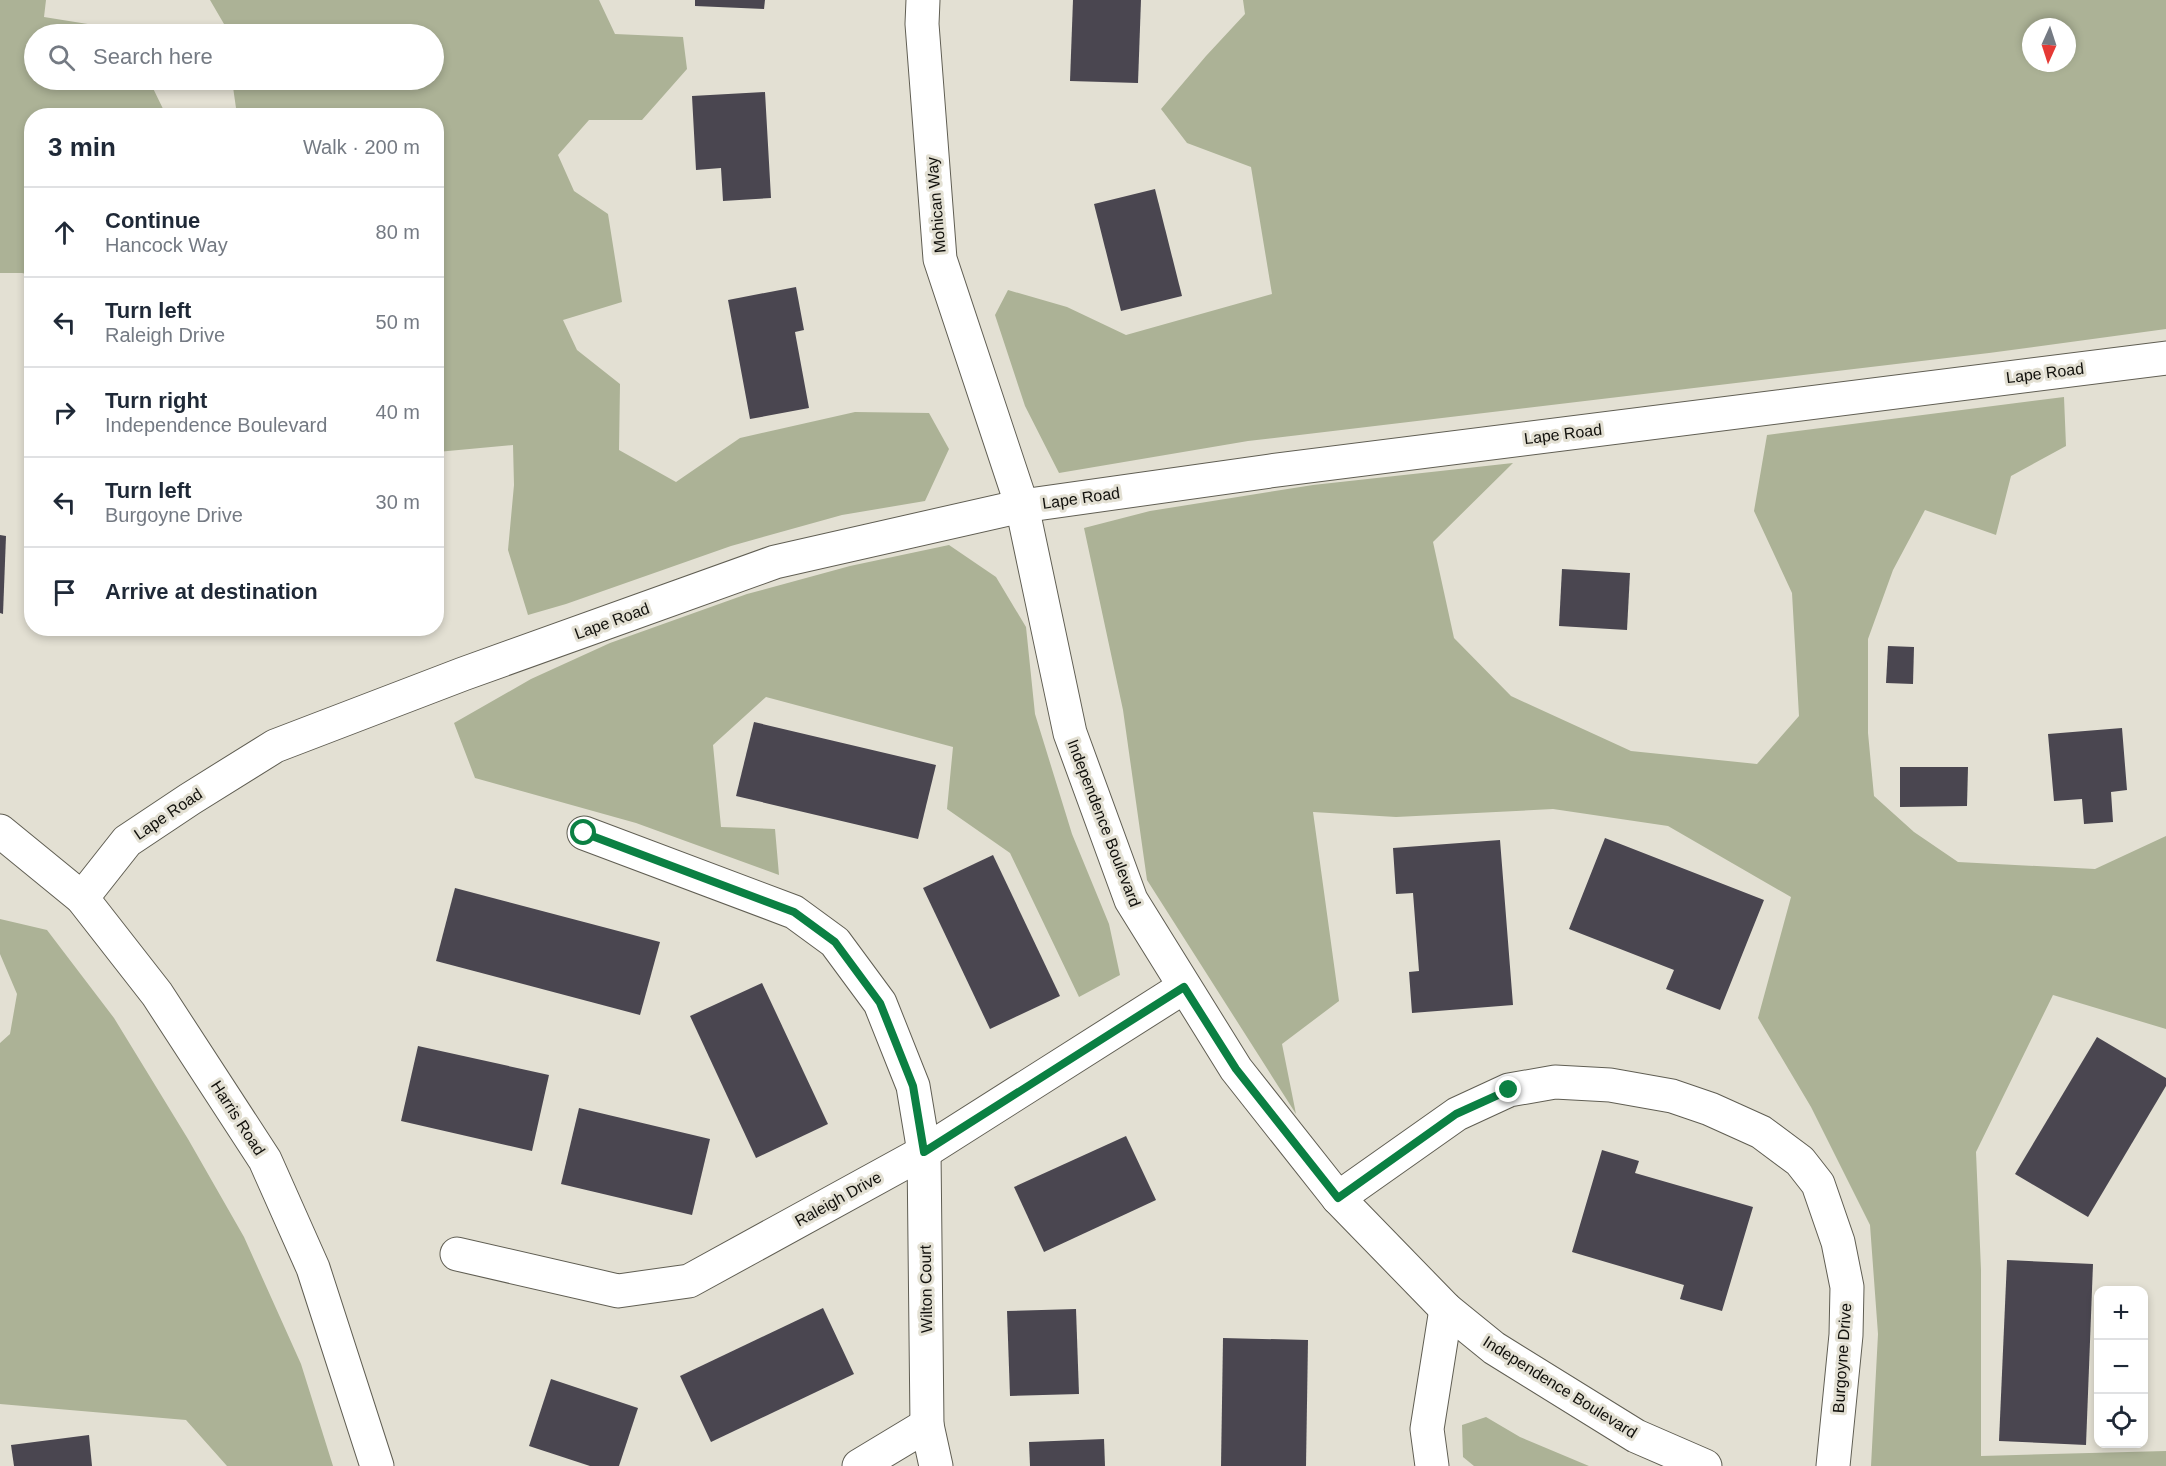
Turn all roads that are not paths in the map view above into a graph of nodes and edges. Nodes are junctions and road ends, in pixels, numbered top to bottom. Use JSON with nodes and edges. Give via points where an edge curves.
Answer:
{"nodes":[{"id":1,"x":923,"y":0,"type":"edge"},
{"id":2,"x":2166,"y":358,"type":"edge"},
{"id":3,"x":1022,"y":506,"type":"junction"},
{"id":4,"x":0,"y":831,"type":"edge"},
{"id":5,"x":584,"y":833,"type":"dead end"},
{"id":6,"x":82,"y":898,"type":"junction"},
{"id":7,"x":1184,"y":987,"type":"junction"},
{"id":8,"x":924,"y":1152,"type":"junction"},
{"id":9,"x":1338,"y":1198,"type":"junction"},
{"id":10,"x":458,"y":1254,"type":"dead end"},
{"id":11,"x":1446,"y":1309,"type":"junction"},
{"id":12,"x":927,"y":1425,"type":"junction"},
{"id":13,"x":377,"y":1466,"type":"edge"},
{"id":14,"x":860,"y":1466,"type":"edge"},
{"id":15,"x":936,"y":1466,"type":"edge"},
{"id":16,"x":1432,"y":1466,"type":"edge"},
{"id":17,"x":1705,"y":1466,"type":"edge"},
{"id":18,"x":1833,"y":1466,"type":"edge"}],
"edges":[{"from":1,"to":3,"type":"street","name":"Mohican Way","via":[[940,259]]},
{"from":2,"to":3,"type":"street","name":"Lape Road"},
{"from":3,"to":6,"type":"street","name":"Lape Road","via":[[775,562],[275,746],[127,841]]},
{"from":3,"to":7,"type":"street","name":"Independence Boulevard","via":[[1070,733],[1131,900]]},
{"from":4,"to":6,"type":"street","name":"Harris Road"},
{"from":5,"to":8,"type":"street","name":"Wilton Court","via":[[794,912],[835,942],[880,1003],[913,1086]]},
{"from":6,"to":13,"type":"street","name":"Harris Road","via":[[157,994],[265,1160],[314,1268]]},
{"from":7,"to":8,"type":"street","name":"Raleigh Drive"},
{"from":7,"to":9,"type":"street","name":"Independence Boulevard","via":[[1236,1069]]},
{"from":8,"to":10,"type":"street","name":"Raleigh Drive","via":[[689,1281],[618,1291]]},
{"from":8,"to":12,"type":"street","name":"Wilton Court"},
{"from":9,"to":11,"type":"street","name":"Independence Boulevard"},
{"from":9,"to":18,"type":"street","name":"Burgoyne Drive","via":[[1456,1114],[1509,1090],[1555,1082],[1610,1084],[1672,1096],[1761,1132],[1800,1161],[1818,1184],[1838,1242],[1847,1287],[1846,1335]]},
{"from":11,"to":16,"type":"street","via":[[1427,1429]]},
{"from":11,"to":17,"type":"street","name":"Independence Boulevard","via":[[1494,1348],[1636,1436]]},
{"from":12,"to":14,"type":"street"},
{"from":12,"to":15,"type":"street","name":"Wilton Court"}]}
